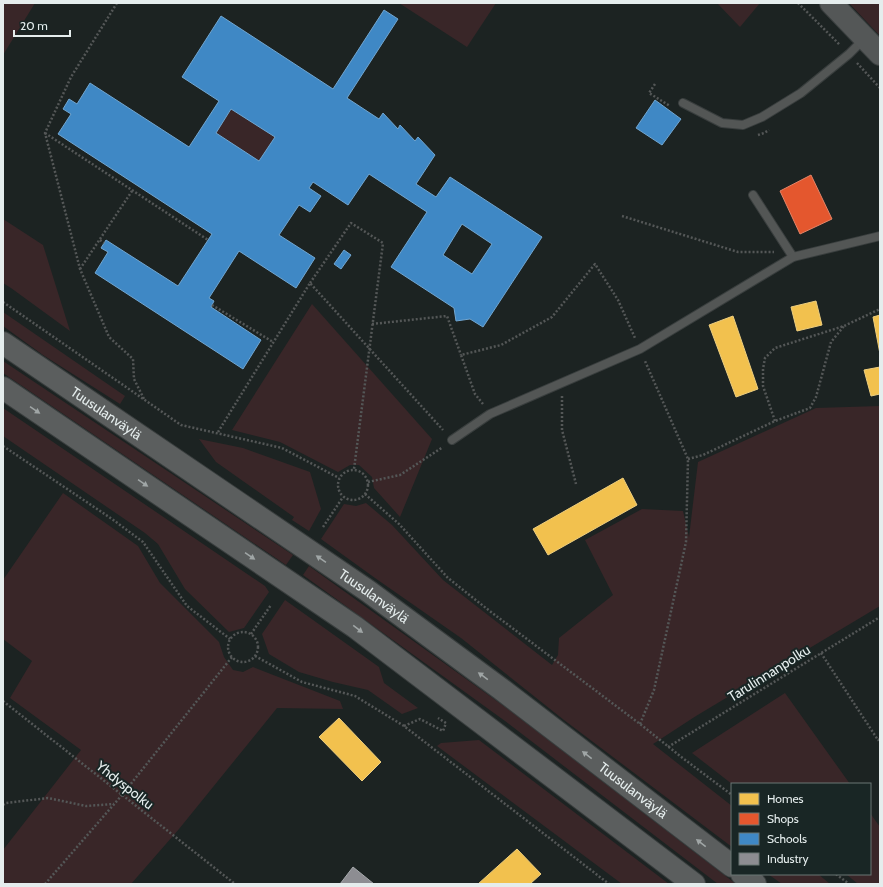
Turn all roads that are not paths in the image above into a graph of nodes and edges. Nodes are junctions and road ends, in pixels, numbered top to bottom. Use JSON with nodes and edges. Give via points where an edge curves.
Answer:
{"nodes":[{"id":1,"x":831,"y":3,"type":"edge"},
{"id":2,"x":865,"y":37,"type":"junction"},
{"id":3,"x":880,"y":54,"type":"edge"},
{"id":4,"x":682,"y":103,"type":"dead end"},
{"id":5,"x":753,"y":195,"type":"dead end"},
{"id":6,"x":880,"y":236,"type":"edge"},
{"id":7,"x":793,"y":257,"type":"junction"},
{"id":8,"x":3,"y":343,"type":"edge"},
{"id":9,"x":3,"y":388,"type":"edge"},
{"id":10,"x":452,"y":440,"type":"road end"},
{"id":11,"x":731,"y":865,"type":"edge"},
{"id":12,"x":743,"y":875,"type":"edge"},
{"id":13,"x":694,"y":884,"type":"edge"},
{"id":14,"x":755,"y":884,"type":"edge"}],
"edges":[{"from":1,"to":2,"type":"street"},
{"from":2,"to":3,"type":"street"},
{"from":2,"to":4,"type":"lane","via":[[801,93],[762,117],[743,125],[722,123]]},
{"from":5,"to":7,"type":"lane"},
{"from":6,"to":7,"type":"lane"},
{"from":7,"to":10,"type":"lane","via":[[640,349],[490,414]]},
{"from":11,"to":8,"type":"main road","name":"Tuusulanväylä","one_way":true,"via":[[501,689],[368,592]]},
{"from":9,"to":13,"type":"main road","one_way":true,"via":[[354,627]]},
{"from":12,"to":14,"type":"main road"}]}
